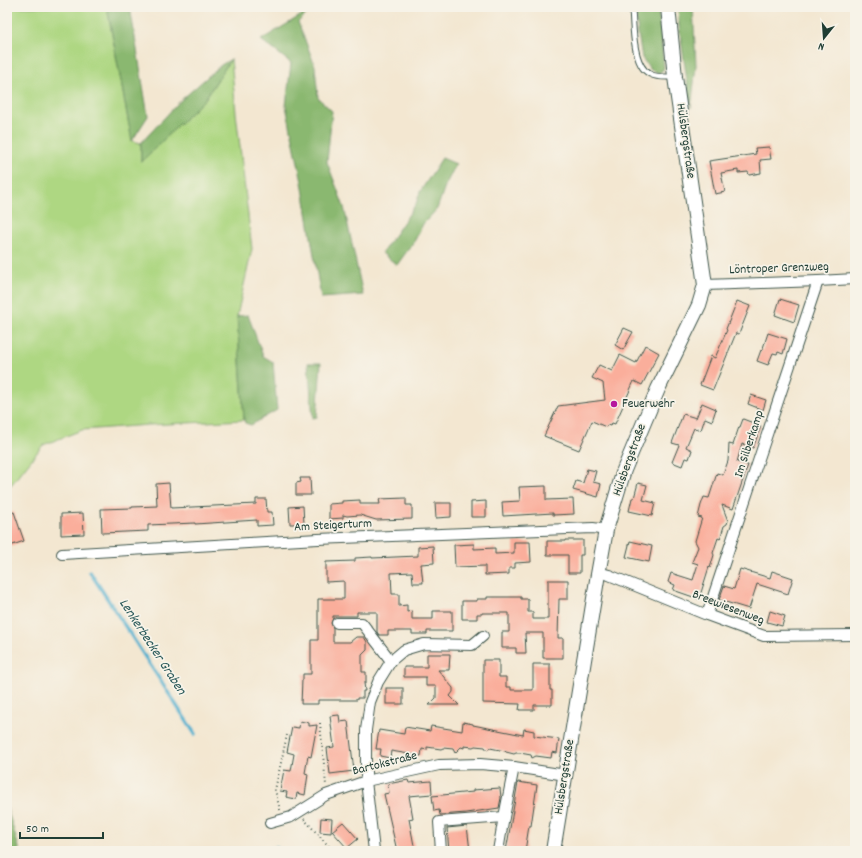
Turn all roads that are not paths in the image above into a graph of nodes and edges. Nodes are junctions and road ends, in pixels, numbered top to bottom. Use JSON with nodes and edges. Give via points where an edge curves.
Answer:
{"nodes":[{"id":1,"x":632,"y":7,"type":"edge"},
{"id":2,"x":668,"y":7,"type":"edge"},
{"id":3,"x":675,"y":77,"type":"junction"},
{"id":4,"x":855,"y":279,"type":"edge"},
{"id":5,"x":818,"y":281,"type":"junction"},
{"id":6,"x":705,"y":285,"type":"junction"},
{"id":7,"x":606,"y":530,"type":"junction"},
{"id":8,"x":62,"y":554,"type":"dead end"},
{"id":9,"x":598,"y":572,"type":"junction"},
{"id":10,"x":707,"y":615,"type":"junction"},
{"id":11,"x":337,"y":623,"type":"dead end"},
{"id":12,"x":855,"y":635,"type":"edge"},
{"id":13,"x":483,"y":636,"type":"dead end"},
{"id":14,"x":391,"y":661,"type":"junction"},
{"id":15,"x":514,"y":767,"type":"junction"},
{"id":16,"x":566,"y":775,"type":"junction"},
{"id":17,"x":366,"y":781,"type":"junction"},
{"id":18,"x":504,"y":816,"type":"junction"},
{"id":19,"x":270,"y":823,"type":"dead end"},
{"id":20,"x":374,"y":851,"type":"edge"},
{"id":21,"x":441,"y":851,"type":"edge"},
{"id":22,"x":498,"y":851,"type":"edge"},
{"id":23,"x":553,"y":851,"type":"edge"}],
"edges":[{"from":1,"to":3,"type":"lane","via":[[635,42],[641,66],[651,74]]},
{"from":2,"to":3,"type":"street","name":"Hülsbergstraße"},
{"from":3,"to":6,"type":"street","name":"Hülsbergstraße"},
{"from":4,"to":5,"type":"street","name":"Löntroper Grenzweg"},
{"from":5,"to":6,"type":"street","name":"Löntroper Grenzweg"},
{"from":5,"to":10,"type":"street","name":"Im Silberkamp"},
{"from":6,"to":7,"type":"street","name":"Hülsbergstraße","via":[[699,305],[624,470]]},
{"from":7,"to":8,"type":"street","name":"Am Steigerturm","via":[[593,528],[318,539]]},
{"from":7,"to":9,"type":"street","name":"Hülsbergstraße"},
{"from":9,"to":10,"type":"street","name":"Breewiesenweg"},
{"from":9,"to":16,"type":"street","name":"Hülsbergstraße"},
{"from":10,"to":12,"type":"street","name":"Breewiesenweg","via":[[764,636]]},
{"from":11,"to":14,"type":"street","via":[[362,623]]},
{"from":13,"to":14,"type":"street","via":[[472,645],[424,644],[404,650]]},
{"from":14,"to":17,"type":"street","via":[[370,702],[366,730]]},
{"from":15,"to":16,"type":"street","name":"Bartokstraße"},
{"from":15,"to":17,"type":"street","name":"Bartokstraße","via":[[480,764],[439,765]]},
{"from":15,"to":18,"type":"street"},
{"from":16,"to":23,"type":"street","name":"Hülsbergstraße"},
{"from":17,"to":19,"type":"street","name":"Bartokstraße","via":[[326,795],[292,817]]},
{"from":17,"to":20,"type":"street"},
{"from":18,"to":21,"type":"street","via":[[439,822]]},
{"from":18,"to":22,"type":"street"}]}
